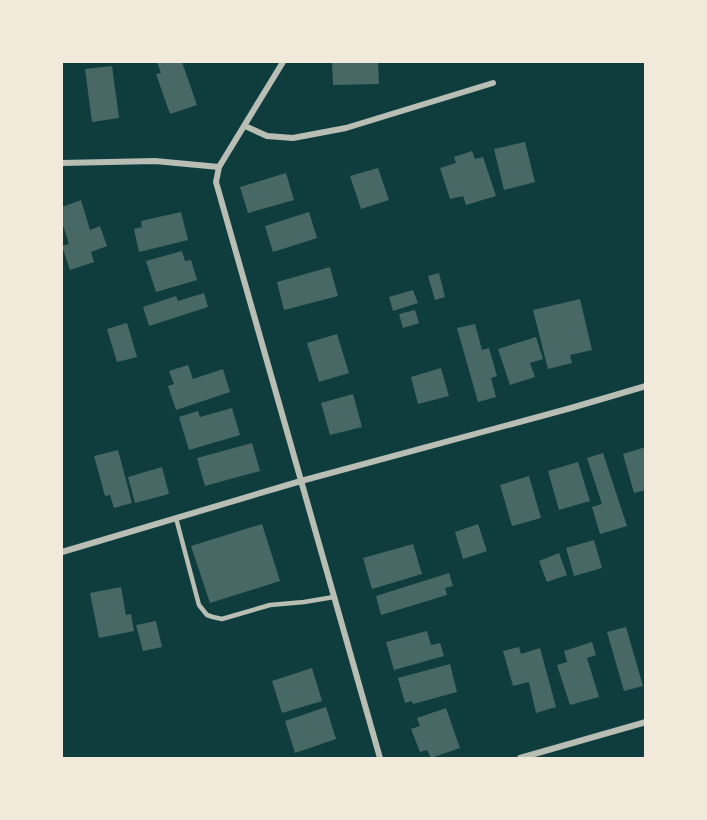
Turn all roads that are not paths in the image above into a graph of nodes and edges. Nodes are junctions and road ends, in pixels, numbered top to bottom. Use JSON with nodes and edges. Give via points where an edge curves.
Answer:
{"nodes":[{"id":1,"x":283,"y":62,"type":"edge"},
{"id":2,"x":493,"y":83,"type":"dead end"},
{"id":3,"x":245,"y":126,"type":"junction"},
{"id":4,"x":62,"y":163,"type":"edge"},
{"id":5,"x":219,"y":168,"type":"junction"},
{"id":6,"x":645,"y":386,"type":"edge"},
{"id":7,"x":301,"y":481,"type":"junction"},
{"id":8,"x":177,"y":518,"type":"junction"},
{"id":9,"x":62,"y":552,"type":"edge"},
{"id":10,"x":334,"y":597,"type":"junction"},
{"id":11,"x":645,"y":722,"type":"edge"},
{"id":12,"x":380,"y":759,"type":"edge"},
{"id":13,"x":520,"y":759,"type":"edge"}],
"edges":[{"from":1,"to":3,"type":"street"},
{"from":2,"to":3,"type":"street","via":[[346,128],[293,138],[267,136]]},
{"from":3,"to":5,"type":"street"},
{"from":4,"to":5,"type":"street","via":[[155,161]]},
{"from":5,"to":7,"type":"street","via":[[216,182]]},
{"from":6,"to":7,"type":"street"},
{"from":7,"to":8,"type":"street"},
{"from":7,"to":10,"type":"street"},
{"from":8,"to":9,"type":"street"},
{"from":8,"to":10,"type":"lane","via":[[199,605],[207,615],[222,618],[270,604]]},
{"from":10,"to":12,"type":"street"},
{"from":11,"to":13,"type":"street"}]}
